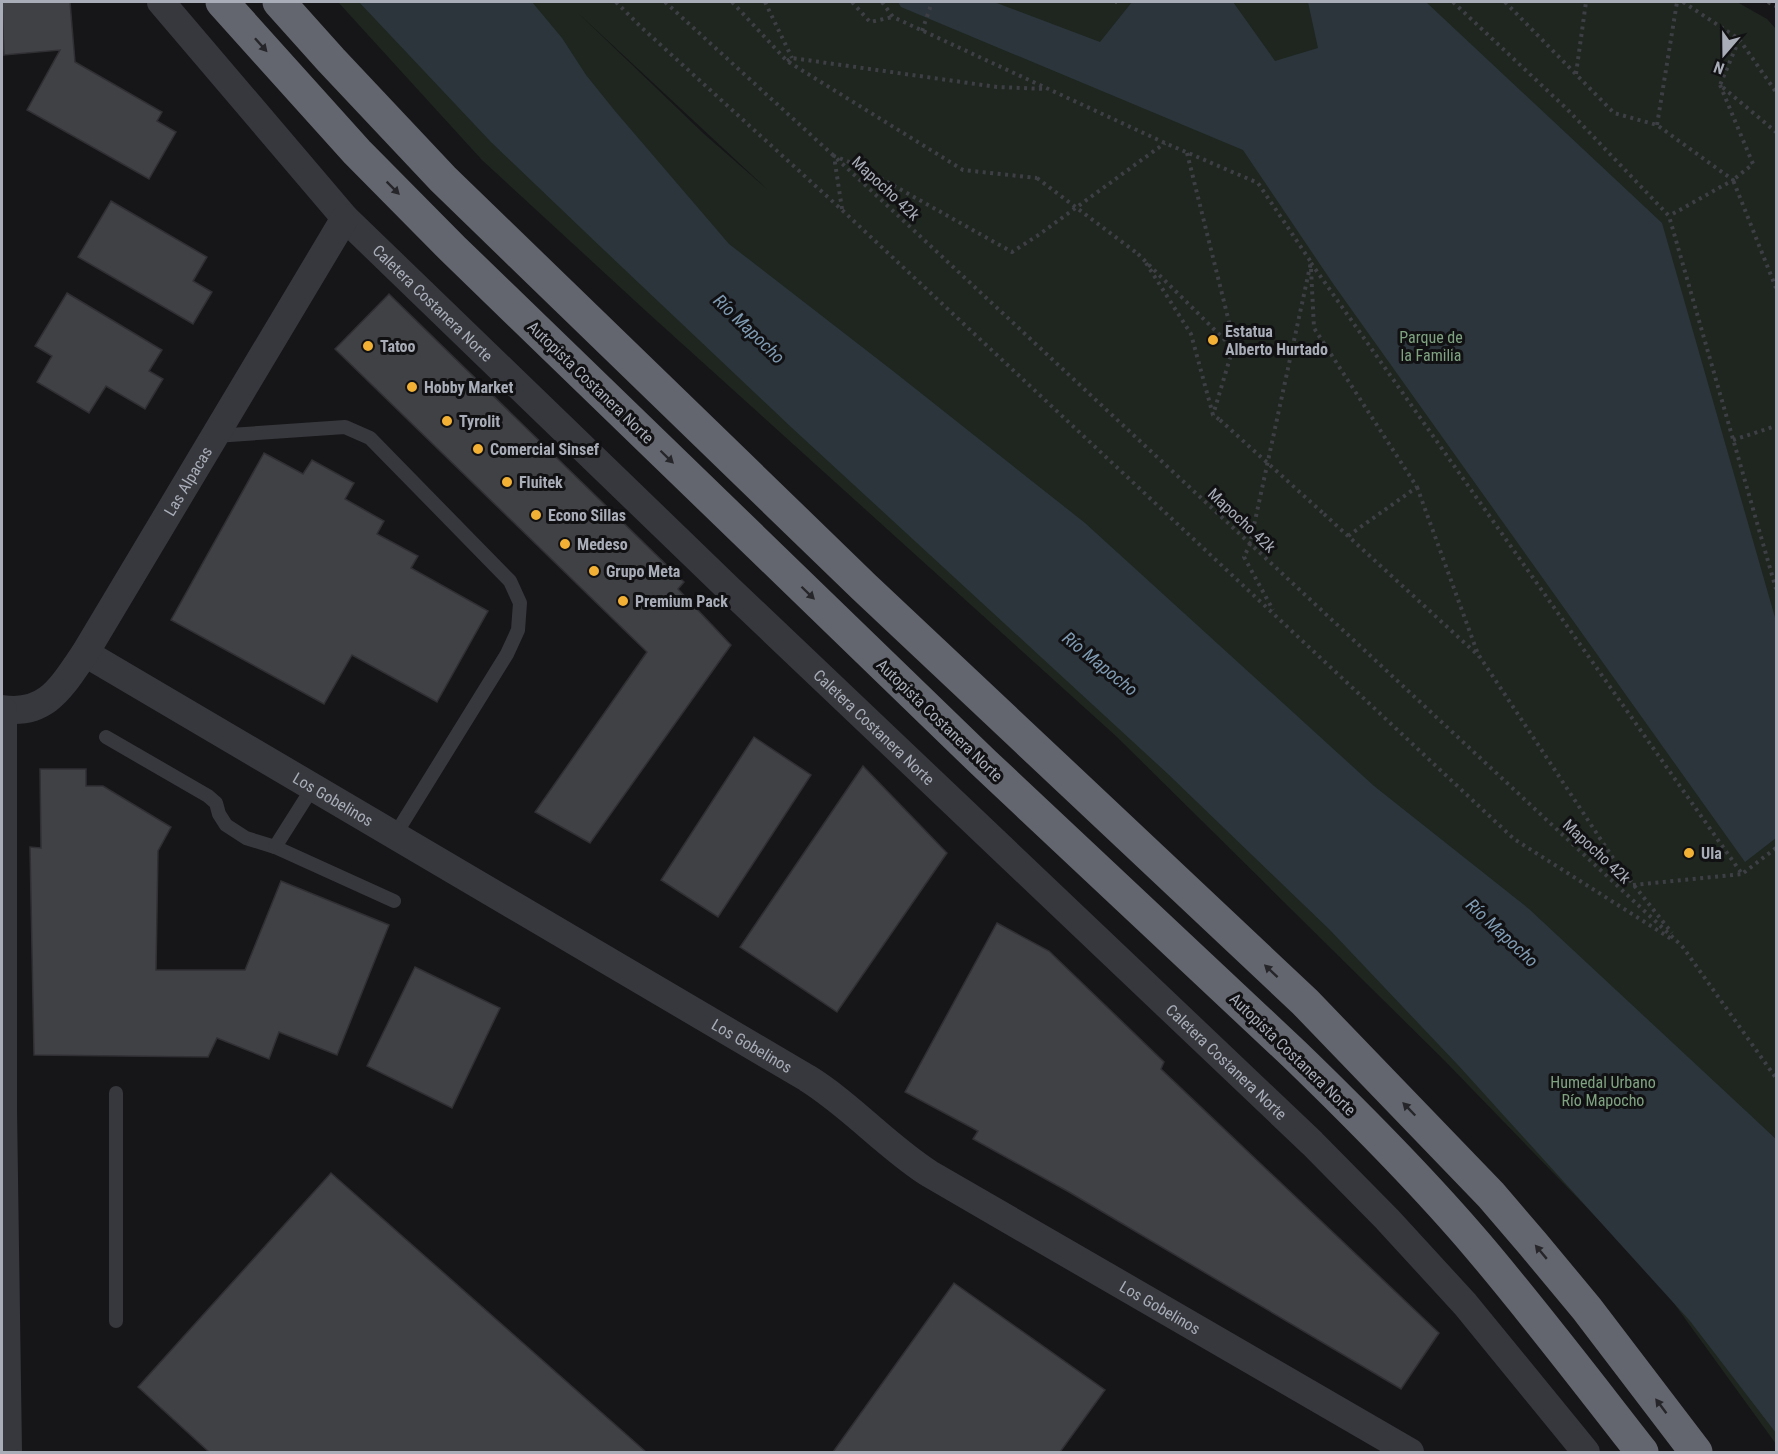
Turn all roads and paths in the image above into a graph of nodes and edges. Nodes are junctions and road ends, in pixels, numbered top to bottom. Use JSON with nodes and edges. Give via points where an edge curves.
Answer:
{"nodes":[{"id":1,"x":161,"y":2,"type":"edge"},
{"id":2,"x":222,"y":2,"type":"edge"},
{"id":3,"x":279,"y":2,"type":"edge"},
{"id":4,"x":616,"y":2,"type":"edge"},
{"id":5,"x":665,"y":2,"type":"edge"},
{"id":6,"x":732,"y":2,"type":"edge"},
{"id":7,"x":765,"y":2,"type":"edge"},
{"id":8,"x":852,"y":2,"type":"edge"},
{"id":9,"x":882,"y":2,"type":"edge"},
{"id":10,"x":932,"y":2,"type":"edge"},
{"id":11,"x":1453,"y":2,"type":"edge"},
{"id":12,"x":1505,"y":2,"type":"edge"},
{"id":13,"x":1586,"y":2,"type":"edge"},
{"id":14,"x":1677,"y":2,"type":"edge"},
{"id":15,"x":1683,"y":2,"type":"edge"},
{"id":16,"x":1768,"y":2,"type":"edge"},
{"id":17,"x":1776,"y":6,"type":"edge"},
{"id":18,"x":893,"y":17,"type":"junction"},
{"id":19,"x":922,"y":31,"type":"junction"},
{"id":20,"x":1737,"y":38,"type":"junction"},
{"id":21,"x":792,"y":58,"type":"junction"},
{"id":22,"x":787,"y":61,"type":"junction"},
{"id":23,"x":1576,"y":75,"type":"junction"},
{"id":24,"x":1720,"y":85,"type":"junction"},
{"id":25,"x":1050,"y":89,"type":"junction"},
{"id":26,"x":1776,"y":92,"type":"edge"},
{"id":27,"x":1657,"y":125,"type":"junction"},
{"id":28,"x":1776,"y":132,"type":"edge"},
{"id":29,"x":1165,"y":143,"type":"junction"},
{"id":30,"x":1187,"y":152,"type":"junction"},
{"id":31,"x":834,"y":156,"type":"junction"},
{"id":32,"x":1733,"y":180,"type":"junction"},
{"id":33,"x":842,"y":210,"type":"junction"},
{"id":34,"x":1669,"y":216,"type":"junction"},
{"id":35,"x":345,"y":218,"type":"junction"},
{"id":36,"x":1140,"y":255,"type":"junction"},
{"id":37,"x":1311,"y":262,"type":"junction"},
{"id":38,"x":1776,"y":288,"type":"edge"},
{"id":39,"x":1233,"y":348,"type":"junction"},
{"id":40,"x":1214,"y":415,"type":"junction"},
{"id":41,"x":1776,"y":426,"type":"edge"},
{"id":42,"x":214,"y":436,"type":"junction"},
{"id":43,"x":1733,"y":440,"type":"junction"},
{"id":44,"x":1417,"y":487,"type":"junction"},
{"id":45,"x":1348,"y":536,"type":"junction"},
{"id":46,"x":1250,"y":544,"type":"junction"},
{"id":47,"x":1776,"y":589,"type":"edge"},
{"id":48,"x":1276,"y":615,"type":"junction"},
{"id":49,"x":85,"y":653,"type":"junction"},
{"id":50,"x":1480,"y":657,"type":"junction"},
{"id":51,"x":2,"y":710,"type":"edge"},
{"id":52,"x":106,"y":737,"type":"dead end"},
{"id":53,"x":313,"y":787,"type":"junction"},
{"id":54,"x":395,"y":836,"type":"junction"},
{"id":55,"x":275,"y":847,"type":"junction"},
{"id":56,"x":1776,"y":848,"type":"edge"},
{"id":57,"x":1742,"y":874,"type":"junction"},
{"id":58,"x":1632,"y":885,"type":"junction"},
{"id":59,"x":394,"y":901,"type":"dead end"},
{"id":60,"x":1682,"y":946,"type":"junction"},
{"id":61,"x":1776,"y":1078,"type":"edge"},
{"id":62,"x":116,"y":1094,"type":"dead end"},
{"id":63,"x":116,"y":1321,"type":"dead end"},
{"id":64,"x":8,"y":1452,"type":"edge"},
{"id":65,"x":1410,"y":1452,"type":"edge"},
{"id":66,"x":1586,"y":1452,"type":"edge"},
{"id":67,"x":1642,"y":1452,"type":"edge"},
{"id":68,"x":1696,"y":1452,"type":"edge"}],
"edges":[{"from":1,"to":35,"type":"street","name":"Caletera Costanera Norte"},
{"from":2,"to":67,"type":"highway","name":"Autopista Costanera Norte","one_way":true,"via":[[357,152],[453,249],[984,763],[1357,1116],[1476,1244]]},
{"from":68,"to":3,"type":"highway","one_way":true,"via":[[1533,1244],[1330,1028],[864,587],[451,187]]},
{"from":4,"to":33,"type":"path"},
{"from":5,"to":31,"type":"path","name":"Mapocho 42k"},
{"from":6,"to":22,"type":"path"},
{"from":7,"to":21,"type":"path"},
{"from":8,"to":18,"type":"path","via":[[870,22]]},
{"from":9,"to":18,"type":"path"},
{"from":10,"to":19,"type":"path"},
{"from":11,"to":34,"type":"path","via":[[1567,109]]},
{"from":12,"to":23,"type":"path"},
{"from":13,"to":23,"type":"path"},
{"from":14,"to":27,"type":"path"},
{"from":15,"to":20,"type":"path"},
{"from":16,"to":17,"type":"path"},
{"from":18,"to":19,"type":"path"},
{"from":19,"to":25,"type":"path"},
{"from":20,"to":24,"type":"path"},
{"from":20,"to":26,"type":"path"},
{"from":21,"to":22,"type":"path"},
{"from":21,"to":25,"type":"path","via":[[998,87]]},
{"from":22,"to":36,"type":"path","bridge":true,"via":[[963,170],[1037,178]]},
{"from":23,"to":27,"type":"path","via":[[1614,113]]},
{"from":24,"to":28,"type":"path"},
{"from":24,"to":32,"type":"path","via":[[1753,164]]},
{"from":25,"to":29,"type":"path"},
{"from":27,"to":32,"type":"path"},
{"from":29,"to":30,"type":"path"},
{"from":29,"to":31,"type":"path","via":[[1012,252]]},
{"from":30,"to":37,"type":"path","via":[[1258,183]]},
{"from":30,"to":39,"type":"path"},
{"from":31,"to":33,"type":"path"},
{"from":31,"to":46,"type":"path","name":"Mapocho 42k"},
{"from":32,"to":34,"type":"path"},
{"from":32,"to":38,"type":"path"},
{"from":33,"to":48,"type":"path"},
{"from":34,"to":43,"type":"path"},
{"from":35,"to":42,"type":"street","name":"Las Alpacas"},
{"from":35,"to":66,"type":"street","name":"Caletera Costanera Norte","via":[[1312,1143],[1466,1304]]},
{"from":36,"to":39,"type":"path"},
{"from":36,"to":40,"type":"path","via":[[1191,334]]},
{"from":37,"to":44,"type":"path","via":[[1314,328]]},
{"from":37,"to":46,"type":"path"},
{"from":37,"to":57,"type":"path"},
{"from":39,"to":40,"type":"path"},
{"from":40,"to":45,"type":"path","bridge":true},
{"from":41,"to":43,"type":"path"},
{"from":42,"to":49,"type":"street","name":"Las Alpacas"},
{"from":42,"to":54,"type":"lane","via":[[345,427],[370,438],[510,581],[520,603],[518,630],[507,654]]},
{"from":43,"to":47,"type":"path"},
{"from":44,"to":45,"type":"path"},
{"from":44,"to":50,"type":"path"},
{"from":45,"to":50,"type":"path"},
{"from":46,"to":48,"type":"path","via":[[1244,557]]},
{"from":46,"to":60,"type":"path","name":"Mapocho 42k"},
{"from":48,"to":60,"type":"path","via":[[1514,839]]},
{"from":49,"to":51,"type":"street","name":"Las Alpacas","via":[[48,700],[27,710]]},
{"from":49,"to":53,"type":"street","name":"Los Gobelinos"},
{"from":50,"to":58,"type":"path"},
{"from":51,"to":64,"type":"street"},
{"from":52,"to":55,"type":"lane","via":[[208,796],[216,803],[226,825],[246,838]]},
{"from":53,"to":54,"type":"street","name":"Los Gobelinos"},
{"from":53,"to":55,"type":"lane"},
{"from":54,"to":65,"type":"street","name":"Los Gobelinos","via":[[816,1083],[930,1174]]},
{"from":55,"to":59,"type":"lane"},
{"from":56,"to":57,"type":"path"},
{"from":57,"to":58,"type":"path"},
{"from":58,"to":60,"type":"path"},
{"from":60,"to":61,"type":"path","name":"Mapocho 42k"},
{"from":62,"to":63,"type":"lane"}]}
